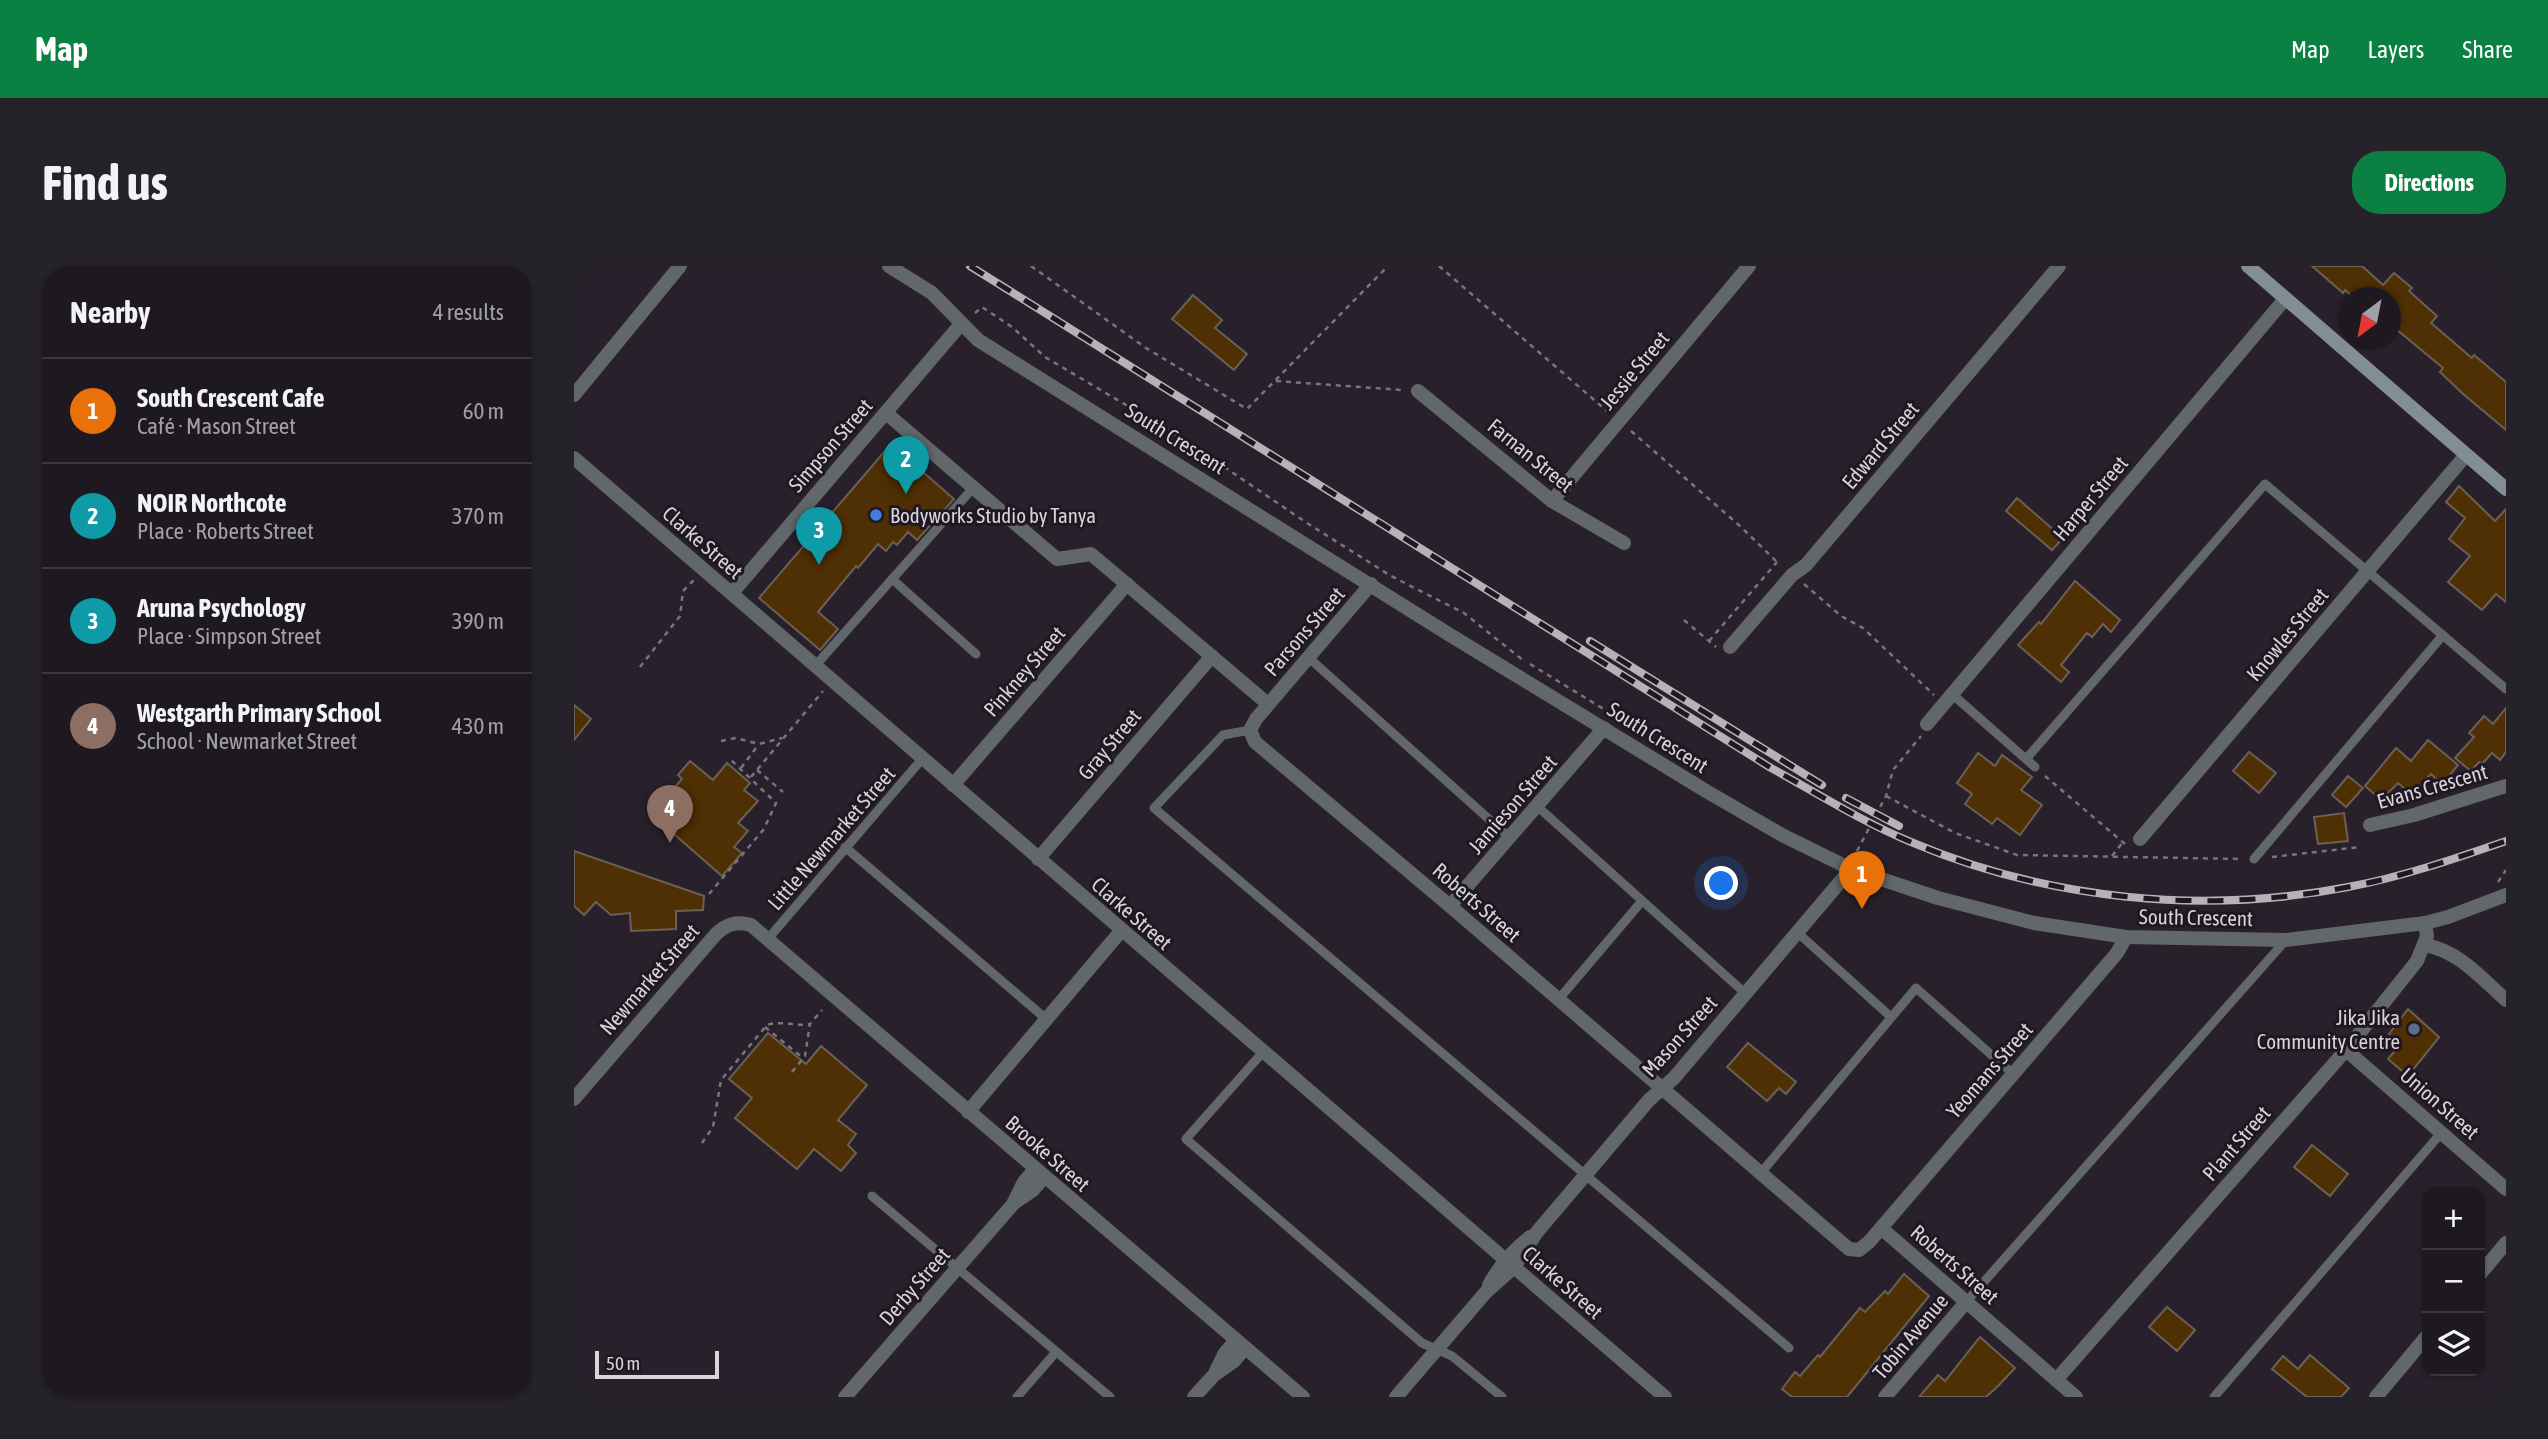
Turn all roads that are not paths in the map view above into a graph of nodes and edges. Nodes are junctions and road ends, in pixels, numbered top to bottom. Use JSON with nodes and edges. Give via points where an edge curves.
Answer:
{"nodes":[{"id":1,"x":680,"y":266,"type":"edge"},
{"id":2,"x":888,"y":266,"type":"edge"},
{"id":3,"x":1749,"y":266,"type":"edge"},
{"id":4,"x":2059,"y":266,"type":"edge"},
{"id":5,"x":2248,"y":266,"type":"edge"},
{"id":6,"x":2285,"y":299,"type":"junction"},
{"id":7,"x":961,"y":324,"type":"junction"},
{"id":8,"x":1418,"y":391,"type":"road end"},
{"id":9,"x":574,"y":395,"type":"edge"},
{"id":10,"x":886,"y":413,"type":"junction"},
{"id":11,"x":2466,"y":455,"type":"junction"},
{"id":12,"x":574,"y":459,"type":"edge"},
{"id":13,"x":973,"y":488,"type":"junction"},
{"id":14,"x":2506,"y":489,"type":"edge"},
{"id":15,"x":1552,"y":501,"type":"junction"},
{"id":16,"x":1624,"y":543,"type":"dead end"},
{"id":17,"x":2368,"y":571,"type":"junction"},
{"id":18,"x":892,"y":579,"type":"junction"},
{"id":19,"x":1127,"y":584,"type":"junction"},
{"id":20,"x":1371,"y":584,"type":"junction"},
{"id":21,"x":732,"y":593,"type":"junction"},
{"id":22,"x":2443,"y":635,"type":"junction"},
{"id":23,"x":1724,"y":648,"type":"road end"},
{"id":24,"x":976,"y":653,"type":"dead end"},
{"id":25,"x":1212,"y":656,"type":"junction"},
{"id":26,"x":1309,"y":658,"type":"junction"},
{"id":27,"x":815,"y":667,"type":"junction"},
{"id":28,"x":2506,"y":689,"type":"edge"},
{"id":29,"x":1952,"y":694,"type":"junction"},
{"id":30,"x":1268,"y":704,"type":"junction"},
{"id":31,"x":1927,"y":724,"type":"dead end"},
{"id":32,"x":1604,"y":728,"type":"junction"},
{"id":33,"x":1250,"y":730,"type":"junction"},
{"id":34,"x":922,"y":759,"type":"junction"},
{"id":35,"x":2026,"y":759,"type":"junction"},
{"id":36,"x":2035,"y":766,"type":"road end"},
{"id":37,"x":953,"y":785,"type":"junction"},
{"id":38,"x":2506,"y":786,"type":"edge"},
{"id":39,"x":1538,"y":807,"type":"junction"},
{"id":40,"x":2370,"y":825,"type":"dead end"},
{"id":41,"x":1510,"y":838,"type":"junction"},
{"id":42,"x":2140,"y":839,"type":"dead end"},
{"id":43,"x":845,"y":847,"type":"junction"},
{"id":44,"x":1038,"y":859,"type":"junction"},
{"id":45,"x":2254,"y":859,"type":"road end"},
{"id":46,"x":1851,"y":869,"type":"junction"},
{"id":47,"x":2502,"y":889,"type":"edge"},
{"id":48,"x":1642,"y":901,"type":"junction"},
{"id":49,"x":1450,"y":906,"type":"junction"},
{"id":50,"x":2425,"y":923,"type":"junction"},
{"id":51,"x":1121,"y":931,"type":"junction"},
{"id":52,"x":1798,"y":933,"type":"junction"},
{"id":53,"x":2126,"y":937,"type":"junction"},
{"id":54,"x":767,"y":940,"type":"junction"},
{"id":55,"x":2286,"y":940,"type":"junction"},
{"id":56,"x":2425,"y":945,"type":"junction"},
{"id":57,"x":1745,"y":994,"type":"junction"},
{"id":58,"x":1558,"y":1000,"type":"junction"},
{"id":59,"x":2506,"y":1000,"type":"edge"},
{"id":60,"x":1891,"y":1017,"type":"junction"},
{"id":61,"x":1045,"y":1018,"type":"junction"},
{"id":62,"x":2346,"y":1050,"type":"junction"},
{"id":63,"x":1263,"y":1052,"type":"junction"},
{"id":64,"x":2013,"y":1074,"type":"junction"},
{"id":65,"x":1661,"y":1088,"type":"junction"},
{"id":66,"x":574,"y":1099,"type":"edge"},
{"id":67,"x":968,"y":1112,"type":"junction"},
{"id":68,"x":2442,"y":1132,"type":"junction"},
{"id":69,"x":1039,"y":1173,"type":"junction"},
{"id":70,"x":1587,"y":1174,"type":"junction"},
{"id":71,"x":1760,"y":1174,"type":"junction"},
{"id":72,"x":2506,"y":1189,"type":"edge"},
{"id":73,"x":872,"y":1196,"type":"dead end"},
{"id":74,"x":1881,"y":1228,"type":"junction"},
{"id":75,"x":2506,"y":1242,"type":"edge"},
{"id":76,"x":1510,"y":1263,"type":"junction"},
{"id":77,"x":958,"y":1268,"type":"junction"},
{"id":78,"x":2485,"y":1268,"type":"edge"},
{"id":79,"x":1967,"y":1301,"type":"junction"},
{"id":80,"x":2422,"y":1342,"type":"edge"},
{"id":81,"x":1240,"y":1344,"type":"junction"},
{"id":82,"x":1437,"y":1348,"type":"junction"},
{"id":83,"x":1789,"y":1348,"type":"dead end"},
{"id":84,"x":1056,"y":1352,"type":"junction"},
{"id":85,"x":2056,"y":1380,"type":"junction"},
{"id":86,"x":845,"y":1397,"type":"edge"},
{"id":87,"x":1017,"y":1397,"type":"edge"},
{"id":88,"x":1110,"y":1397,"type":"edge"},
{"id":89,"x":1194,"y":1397,"type":"edge"},
{"id":90,"x":1303,"y":1397,"type":"edge"},
{"id":91,"x":1395,"y":1397,"type":"edge"},
{"id":92,"x":1502,"y":1397,"type":"edge"},
{"id":93,"x":1665,"y":1397,"type":"edge"},
{"id":94,"x":1885,"y":1397,"type":"edge"},
{"id":95,"x":2076,"y":1397,"type":"edge"},
{"id":96,"x":2214,"y":1397,"type":"edge"},
{"id":97,"x":2375,"y":1397,"type":"edge"}],
"edges":[{"from":1,"to":9,"type":"street"},
{"from":2,"to":7,"type":"street","name":"South Crescent","via":[[932,293]]},
{"from":3,"to":15,"type":"street","name":"Jessie Street"},
{"from":4,"to":23,"type":"street","name":"Edward Street","via":[[1806,565]]},
{"from":5,"to":6,"type":"main road"},
{"from":6,"to":11,"type":"main road"},
{"from":6,"to":29,"type":"street","name":"Harper Street"},
{"from":7,"to":10,"type":"street","name":"Simpson Street"},
{"from":7,"to":20,"type":"street","name":"South Crescent","via":[[978,340]]},
{"from":8,"to":15,"type":"street","name":"Farnan Street"},
{"from":10,"to":13,"type":"street"},
{"from":10,"to":21,"type":"street","name":"Simpson Street"},
{"from":11,"to":14,"type":"main road"},
{"from":11,"to":17,"type":"street","name":"Knowles Street"},
{"from":12,"to":21,"type":"street","name":"Clarke Street"},
{"from":13,"to":18,"type":"lane"},
{"from":13,"to":19,"type":"street","via":[[1057,559],[1091,554]]},
{"from":15,"to":16,"type":"street","name":"Farnan Street"},
{"from":17,"to":22,"type":"lane"},
{"from":17,"to":35,"type":"lane","via":[[2265,484]]},
{"from":17,"to":42,"type":"street","name":"Knowles Street"},
{"from":18,"to":24,"type":"lane"},
{"from":18,"to":27,"type":"lane"},
{"from":19,"to":25,"type":"street"},
{"from":19,"to":37,"type":"street","name":"Pinkney Street"},
{"from":20,"to":26,"type":"street","name":"Parsons Street"},
{"from":20,"to":32,"type":"street","name":"South Crescent"},
{"from":21,"to":27,"type":"street","name":"Clarke Street"},
{"from":22,"to":28,"type":"lane"},
{"from":22,"to":45,"type":"lane"},
{"from":25,"to":30,"type":"street"},
{"from":25,"to":44,"type":"street","name":"Gray Street"},
{"from":26,"to":30,"type":"street","name":"Parsons Street"},
{"from":26,"to":41,"type":"lane"},
{"from":27,"to":34,"type":"street","name":"Clarke Street"},
{"from":29,"to":31,"type":"street","name":"Harper Street"},
{"from":29,"to":35,"type":"lane"},
{"from":30,"to":33,"type":"street"},
{"from":32,"to":39,"type":"street","name":"Jamieson Street"},
{"from":32,"to":46,"type":"street","name":"South Crescent","via":[[1782,835]]},
{"from":33,"to":49,"type":"street","name":"Roberts Street","via":[[1255,742]]},
{"from":33,"to":70,"type":"lane","via":[[1223,735],[1154,808]]},
{"from":34,"to":37,"type":"street","name":"Clarke Street"},
{"from":34,"to":43,"type":"lane","name":"Little Newmarket Street"},
{"from":35,"to":36,"type":"lane"},
{"from":37,"to":44,"type":"street","name":"Clarke Street"},
{"from":38,"to":40,"type":"street","name":"Evans Crescent"},
{"from":39,"to":41,"type":"street","name":"Jamieson Street"},
{"from":39,"to":48,"type":"lane"},
{"from":41,"to":49,"type":"street","name":"Jamieson Street"},
{"from":43,"to":54,"type":"lane","name":"Little Newmarket Street"},
{"from":43,"to":61,"type":"lane"},
{"from":44,"to":51,"type":"street","name":"Clarke Street"},
{"from":46,"to":52,"type":"street","name":"Mason Street"},
{"from":46,"to":53,"type":"street","name":"South Crescent","via":[[2034,923]]},
{"from":47,"to":50,"type":"street","name":"South Crescent","via":[[2448,917]]},
{"from":48,"to":57,"type":"lane"},
{"from":48,"to":58,"type":"lane"},
{"from":49,"to":58,"type":"street","name":"Roberts Street"},
{"from":50,"to":55,"type":"street","name":"South Crescent"},
{"from":50,"to":56,"type":"street"},
{"from":51,"to":61,"type":"street"},
{"from":51,"to":63,"type":"street","name":"Clarke Street"},
{"from":52,"to":57,"type":"street","name":"Mason Street"},
{"from":52,"to":60,"type":"lane"},
{"from":53,"to":55,"type":"street","name":"South Crescent"},
{"from":53,"to":64,"type":"street","name":"Yeomans Street"},
{"from":54,"to":66,"type":"street","name":"Newmarket Street","via":[[751,925],[726,925]]},
{"from":54,"to":67,"type":"street","name":"Brooke Street"},
{"from":55,"to":79,"type":"lane"},
{"from":56,"to":59,"type":"street","via":[[2455,955]]},
{"from":56,"to":62,"type":"street","name":"Plant Street"},
{"from":57,"to":65,"type":"street","name":"Mason Street"},
{"from":58,"to":65,"type":"street","name":"Roberts Street"},
{"from":60,"to":64,"type":"lane","via":[[1916,988]]},
{"from":60,"to":71,"type":"lane"},
{"from":61,"to":67,"type":"street"},
{"from":62,"to":68,"type":"street","name":"Union Street"},
{"from":62,"to":85,"type":"street","name":"Plant Street"},
{"from":63,"to":76,"type":"street","name":"Clarke Street"},
{"from":63,"to":82,"type":"lane","via":[[1186,1139],[1422,1343]]},
{"from":64,"to":74,"type":"street","name":"Yeomans Street"},
{"from":65,"to":70,"type":"street","name":"Mason Street"},
{"from":65,"to":71,"type":"street","name":"Roberts Street"},
{"from":67,"to":69,"type":"street","name":"Brooke Street"},
{"from":68,"to":72,"type":"street","name":"Union Street"},
{"from":68,"to":96,"type":"lane"},
{"from":69,"to":77,"type":"street","name":"Derby Street","via":[[1033,1190],[1014,1203]]},
{"from":69,"to":81,"type":"street","name":"Brooke Street"},
{"from":70,"to":76,"type":"street","name":"Mason Street","via":[[1537,1232],[1514,1250]]},
{"from":70,"to":83,"type":"lane"},
{"from":71,"to":74,"type":"street","name":"Roberts Street","via":[[1849,1250],[1859,1250]]},
{"from":73,"to":77,"type":"lane"},
{"from":74,"to":79,"type":"street","name":"Roberts Street"},
{"from":75,"to":78,"type":"street"},
{"from":76,"to":82,"type":"street","name":"Mason Street"},
{"from":76,"to":93,"type":"street","name":"Clarke Street"},
{"from":77,"to":84,"type":"lane"},
{"from":77,"to":86,"type":"street","name":"Derby Street"},
{"from":79,"to":85,"type":"street","name":"Roberts Street"},
{"from":79,"to":94,"type":"street","name":"Tobin Avenue"},
{"from":80,"to":97,"type":"street"},
{"from":81,"to":89,"type":"street","via":[[1234,1361]]},
{"from":81,"to":90,"type":"street","name":"Brooke Street"},
{"from":82,"to":91,"type":"street","name":"Mason Street"},
{"from":82,"to":92,"type":"lane"},
{"from":84,"to":87,"type":"lane"},
{"from":84,"to":88,"type":"lane"},
{"from":85,"to":95,"type":"street","name":"Roberts Street"}]}
